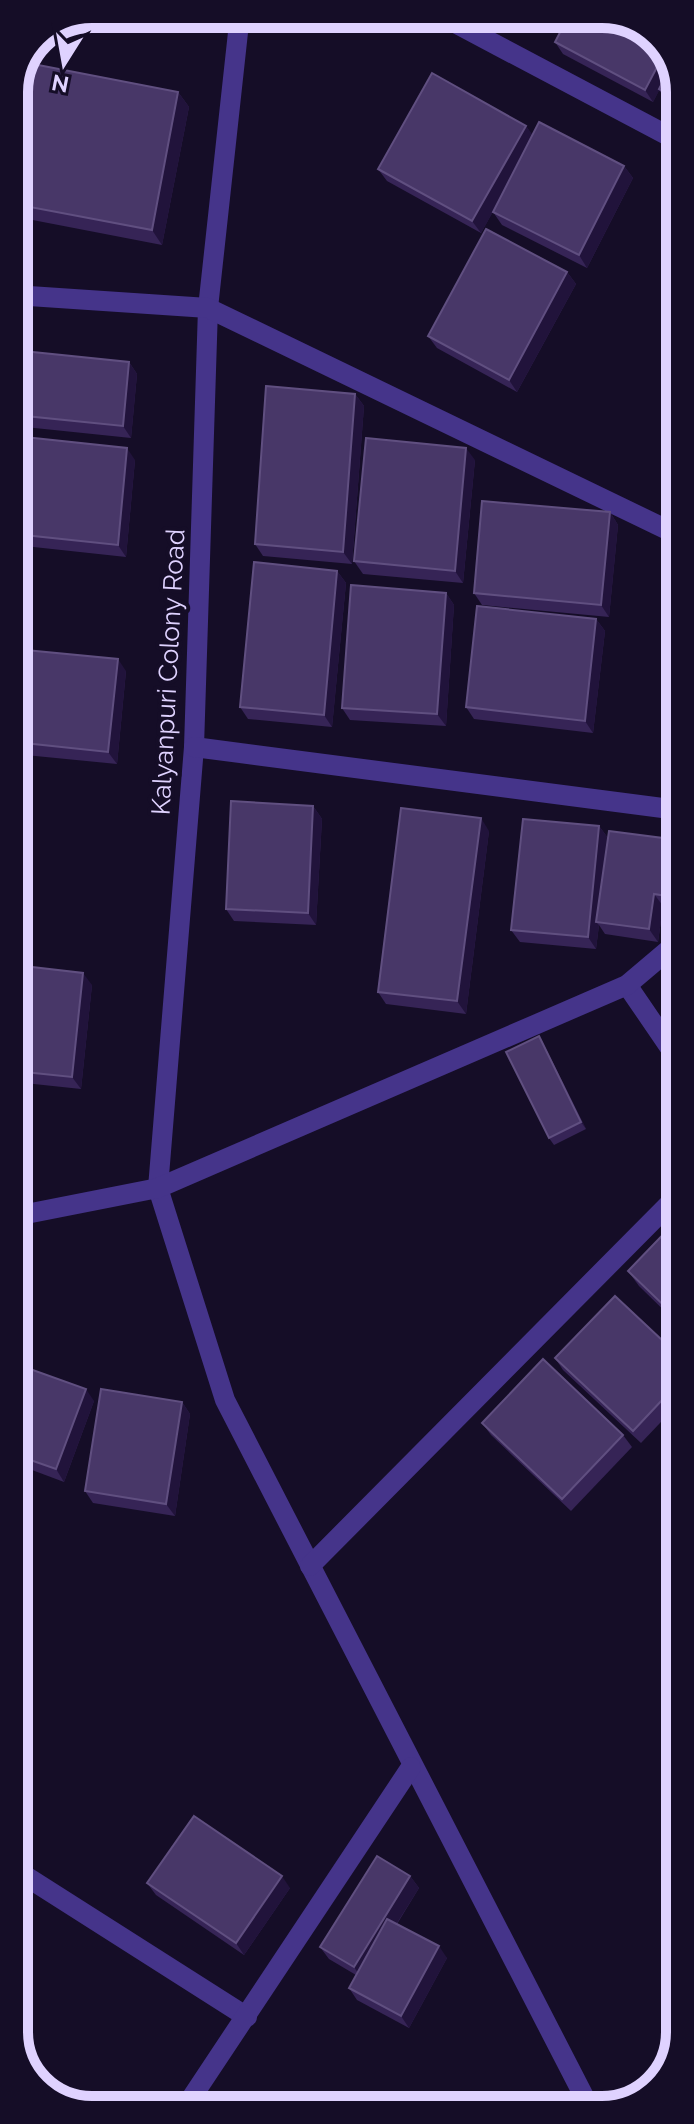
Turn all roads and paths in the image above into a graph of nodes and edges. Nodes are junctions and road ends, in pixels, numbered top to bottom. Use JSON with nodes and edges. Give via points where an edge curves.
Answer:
{"nodes":[{"id":1,"x":238,"y":28,"type":"edge"},
{"id":2,"x":464,"y":28,"type":"edge"},
{"id":3,"x":666,"y":135,"type":"edge"},
{"id":4,"x":28,"y":296,"type":"edge"},
{"id":5,"x":208,"y":308,"type":"junction"},
{"id":6,"x":666,"y":529,"type":"edge"},
{"id":7,"x":194,"y":747,"type":"junction"},
{"id":8,"x":666,"y":808,"type":"edge"},
{"id":9,"x":666,"y":952,"type":"edge"},
{"id":10,"x":627,"y":985,"type":"junction"},
{"id":11,"x":666,"y":1042,"type":"edge"},
{"id":12,"x":158,"y":1188,"type":"junction"},
{"id":13,"x":666,"y":1207,"type":"edge"},
{"id":14,"x":28,"y":1214,"type":"edge"},
{"id":15,"x":310,"y":1566,"type":"junction"},
{"id":16,"x":411,"y":1767,"type":"junction"},
{"id":17,"x":28,"y":1878,"type":"edge"},
{"id":18,"x":247,"y":2017,"type":"junction"},
{"id":19,"x":193,"y":2096,"type":"edge"},
{"id":20,"x":584,"y":2096,"type":"edge"}],
"edges":[{"from":1,"to":5,"type":"street","name":"Kalyanpuri Colony Road"},
{"from":2,"to":3,"type":"street"},
{"from":4,"to":5,"type":"street"},
{"from":5,"to":6,"type":"street"},
{"from":5,"to":7,"type":"street","name":"Kalyanpuri Colony Road"},
{"from":7,"to":8,"type":"street"},
{"from":7,"to":12,"type":"street","name":"Kalyanpuri Colony Road"},
{"from":9,"to":10,"type":"street"},
{"from":10,"to":11,"type":"street"},
{"from":10,"to":12,"type":"street"},
{"from":12,"to":14,"type":"street"},
{"from":12,"to":15,"type":"street","via":[[225,1400]]},
{"from":13,"to":15,"type":"street"},
{"from":15,"to":16,"type":"street"},
{"from":16,"to":18,"type":"street"},
{"from":16,"to":20,"type":"street"},
{"from":17,"to":18,"type":"street"},
{"from":18,"to":19,"type":"street"}]}
